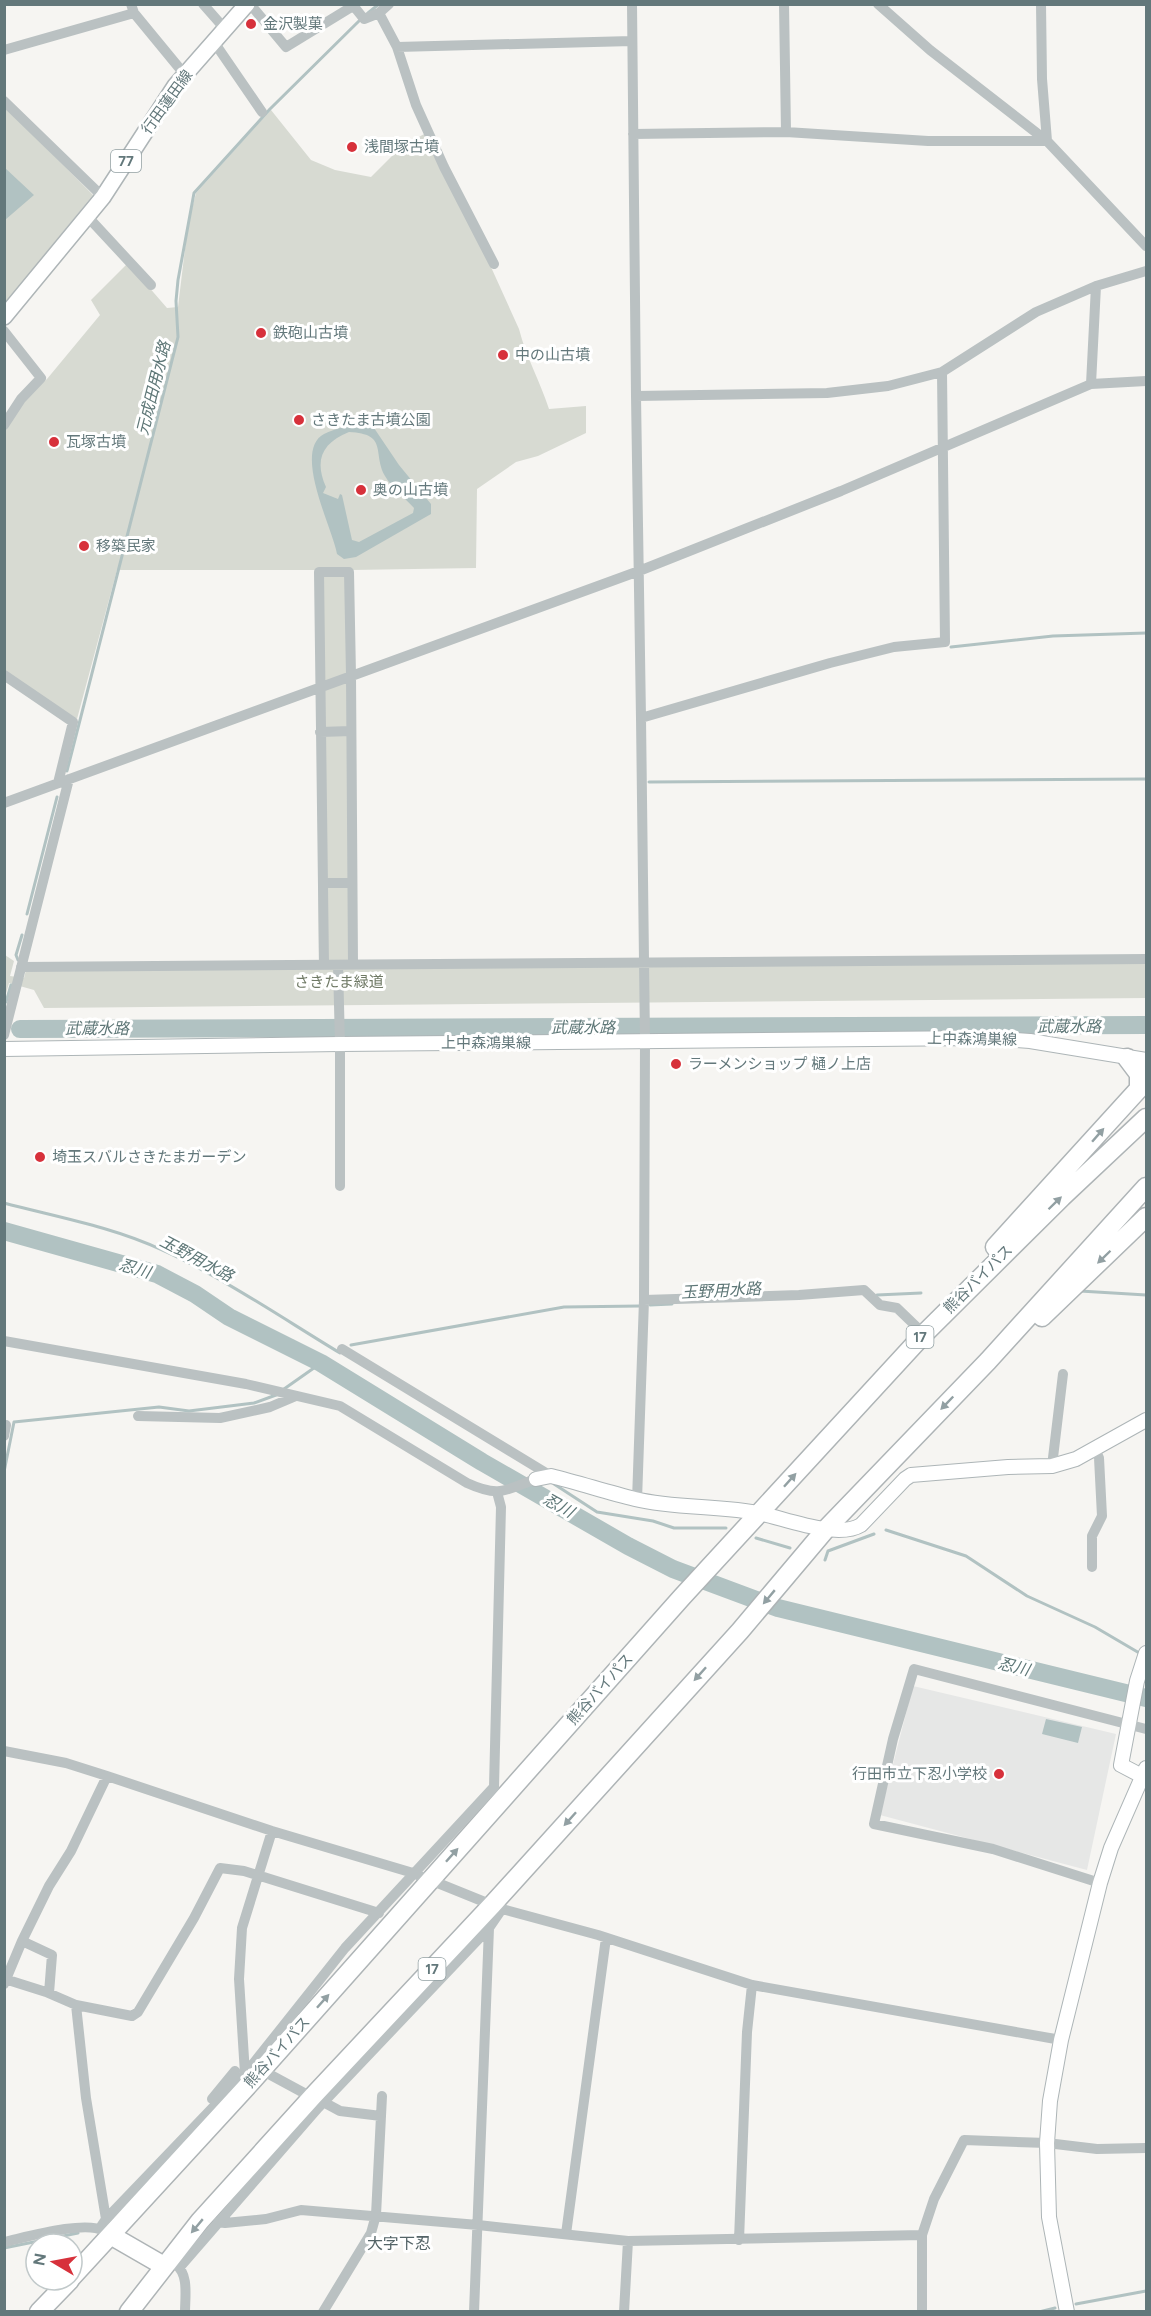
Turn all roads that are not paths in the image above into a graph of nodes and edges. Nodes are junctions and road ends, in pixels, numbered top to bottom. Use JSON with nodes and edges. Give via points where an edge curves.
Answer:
{"nodes":[{"id":1,"x":202,"y":4,"type":"edge"},
{"id":2,"x":249,"y":4,"type":"edge"},
{"id":3,"x":389,"y":4,"type":"edge"},
{"id":4,"x":632,"y":4,"type":"edge"},
{"id":5,"x":784,"y":4,"type":"edge"},
{"id":6,"x":878,"y":4,"type":"edge"},
{"id":7,"x":1041,"y":4,"type":"edge"},
{"id":8,"x":132,"y":9,"type":"edge"},
{"id":9,"x":357,"y":11,"type":"edge"},
{"id":10,"x":379,"y":13,"type":"junction"},
{"id":11,"x":225,"y":29,"type":"junction"},
{"id":12,"x":632,"y":41,"type":"junction"},
{"id":13,"x":213,"y":42,"type":"junction"},
{"id":14,"x":397,"y":47,"type":"junction"},
{"id":15,"x":4,"y":50,"type":"edge"},
{"id":16,"x":185,"y":75,"type":"junction"},
{"id":17,"x":4,"y":101,"type":"edge"},
{"id":18,"x":262,"y":112,"type":"dead end"},
{"id":19,"x":786,"y":132,"type":"junction"},
{"id":20,"x":633,"y":134,"type":"junction"},
{"id":21,"x":1047,"y":141,"type":"junction"},
{"id":22,"x":103,"y":197,"type":"junction"},
{"id":23,"x":87,"y":216,"type":"junction"},
{"id":24,"x":1146,"y":246,"type":"edge"},
{"id":25,"x":494,"y":264,"type":"dead end"},
{"id":26,"x":1146,"y":271,"type":"edge"},
{"id":27,"x":151,"y":285,"type":"dead end"},
{"id":28,"x":1096,"y":286,"type":"junction"},
{"id":29,"x":4,"y":317,"type":"edge"},
{"id":30,"x":4,"y":330,"type":"edge"},
{"id":31,"x":942,"y":372,"type":"junction"},
{"id":32,"x":1146,"y":381,"type":"edge"},
{"id":33,"x":1091,"y":384,"type":"junction"},
{"id":34,"x":636,"y":396,"type":"junction"},
{"id":35,"x":4,"y":425,"type":"edge"},
{"id":36,"x":942,"y":448,"type":"junction"},
{"id":37,"x":639,"y":571,"type":"junction"},
{"id":38,"x":4,"y":675,"type":"edge"},
{"id":39,"x":351,"y":675,"type":"junction"},
{"id":40,"x":319,"y":687,"type":"junction"},
{"id":41,"x":641,"y":718,"type":"junction"},
{"id":42,"x":351,"y":731,"type":"junction"},
{"id":43,"x":320,"y":732,"type":"junction"},
{"id":44,"x":69,"y":779,"type":"junction"},
{"id":45,"x":58,"y":783,"type":"junction"},
{"id":46,"x":4,"y":803,"type":"edge"},
{"id":47,"x":322,"y":883,"type":"junction"},
{"id":48,"x":352,"y":883,"type":"junction"},
{"id":49,"x":1146,"y":959,"type":"edge"},
{"id":50,"x":643,"y":963,"type":"junction"},
{"id":51,"x":353,"y":964,"type":"junction"},
{"id":52,"x":324,"y":965,"type":"junction"},
{"id":53,"x":338,"y":965,"type":"junction"},
{"id":54,"x":21,"y":966,"type":"junction"},
{"id":55,"x":4,"y":1035,"type":"edge"},
{"id":56,"x":645,"y":1037,"type":"junction"},
{"id":57,"x":340,"y":1039,"type":"junction"},
{"id":58,"x":4,"y":1049,"type":"edge"},
{"id":59,"x":1127,"y":1058,"type":"junction"},
{"id":60,"x":1146,"y":1060,"type":"edge"},
{"id":61,"x":1143,"y":1085,"type":"edge"},
{"id":62,"x":1146,"y":1118,"type":"edge"},
{"id":63,"x":340,"y":1186,"type":"dead end"},
{"id":64,"x":1146,"y":1187,"type":"edge"},
{"id":65,"x":1146,"y":1217,"type":"edge"},
{"id":66,"x":644,"y":1300,"type":"junction"},
{"id":67,"x":930,"y":1327,"type":"junction"},
{"id":68,"x":4,"y":1341,"type":"edge"},
{"id":69,"x":342,"y":1349,"type":"dead end"},
{"id":70,"x":988,"y":1362,"type":"junction"},
{"id":71,"x":1063,"y":1374,"type":"dead end"},
{"id":72,"x":297,"y":1396,"type":"junction"},
{"id":73,"x":138,"y":1416,"type":"dead end"},
{"id":74,"x":4,"y":1425,"type":"edge"},
{"id":75,"x":1145,"y":1425,"type":"edge"},
{"id":76,"x":4,"y":1436,"type":"edge"},
{"id":77,"x":1095,"y":1449,"type":"junction"},
{"id":78,"x":1052,"y":1466,"type":"junction"},
{"id":79,"x":551,"y":1476,"type":"junction"},
{"id":80,"x":536,"y":1479,"type":"joint"},
{"id":81,"x":500,"y":1491,"type":"junction"},
{"id":82,"x":637,"y":1500,"type":"junction"},
{"id":83,"x":759,"y":1514,"type":"junction"},
{"id":84,"x":826,"y":1528,"type":"junction"},
{"id":85,"x":1092,"y":1567,"type":"dead end"},
{"id":86,"x":1146,"y":1653,"type":"edge"},
{"id":87,"x":1130,"y":1721,"type":"junction"},
{"id":88,"x":1146,"y":1729,"type":"edge"},
{"id":89,"x":4,"y":1751,"type":"edge"},
{"id":90,"x":1144,"y":1772,"type":"edge"},
{"id":91,"x":107,"y":1776,"type":"junction"},
{"id":92,"x":272,"y":1831,"type":"junction"},
{"id":93,"x":413,"y":1873,"type":"junction"},
{"id":94,"x":258,"y":1875,"type":"junction"},
{"id":95,"x":431,"y":1879,"type":"junction"},
{"id":96,"x":1100,"y":1883,"type":"junction"},
{"id":97,"x":497,"y":1907,"type":"junction"},
{"id":98,"x":379,"y":1913,"type":"junction"},
{"id":99,"x":489,"y":1929,"type":"junction"},
{"id":100,"x":606,"y":1938,"type":"junction"},
{"id":101,"x":22,"y":1941,"type":"junction"},
{"id":102,"x":6,"y":1982,"type":"edge"},
{"id":103,"x":752,"y":1985,"type":"junction"},
{"id":104,"x":49,"y":1993,"type":"junction"},
{"id":105,"x":76,"y":2005,"type":"junction"},
{"id":106,"x":1061,"y":2040,"type":"junction"},
{"id":107,"x":240,"y":2073,"type":"junction"},
{"id":108,"x":267,"y":2073,"type":"dead end"},
{"id":109,"x":304,"y":2092,"type":"dead end"},
{"id":110,"x":382,"y":2096,"type":"dead end"},
{"id":111,"x":327,"y":2104,"type":"dead end"},
{"id":112,"x":381,"y":2116,"type":"junction"},
{"id":113,"x":1047,"y":2143,"type":"junction"},
{"id":114,"x":1146,"y":2148,"type":"edge"},
{"id":115,"x":376,"y":2215,"type":"junction"},
{"id":116,"x":218,"y":2222,"type":"junction"},
{"id":117,"x":478,"y":2224,"type":"junction"},
{"id":118,"x":106,"y":2228,"type":"junction"},
{"id":119,"x":566,"y":2234,"type":"junction"},
{"id":120,"x":922,"y":2235,"type":"junction"},
{"id":121,"x":739,"y":2240,"type":"junction"},
{"id":122,"x":628,"y":2241,"type":"junction"},
{"id":123,"x":4,"y":2242,"type":"edge"},
{"id":124,"x":84,"y":2260,"type":"edge"},
{"id":125,"x":171,"y":2264,"type":"junction"},
{"id":126,"x":58,"y":2292,"type":"edge"},
{"id":127,"x":39,"y":2312,"type":"edge"},
{"id":128,"x":129,"y":2312,"type":"edge"},
{"id":129,"x":185,"y":2312,"type":"edge"},
{"id":130,"x":323,"y":2312,"type":"edge"},
{"id":131,"x":474,"y":2312,"type":"edge"},
{"id":132,"x":624,"y":2312,"type":"edge"},
{"id":133,"x":922,"y":2312,"type":"edge"},
{"id":134,"x":1067,"y":2312,"type":"edge"}],
"edges":[{"from":1,"to":11,"type":"street"},
{"from":2,"to":9,"type":"street","via":[[286,47]]},
{"from":2,"to":11,"type":"main road","name":"行田蓮田線","number":"77"},
{"from":3,"to":10,"type":"street"},
{"from":4,"to":12,"type":"street"},
{"from":5,"to":19,"type":"street"},
{"from":6,"to":21,"type":"street"},
{"from":7,"to":21,"type":"street"},
{"from":8,"to":15,"type":"street"},
{"from":8,"to":16,"type":"street"},
{"from":9,"to":10,"type":"street"},
{"from":10,"to":14,"type":"street"},
{"from":11,"to":13,"type":"main road","name":"行田蓮田線","number":"77"},
{"from":12,"to":14,"type":"street"},
{"from":12,"to":20,"type":"street"},
{"from":13,"to":16,"type":"main road","name":"行田蓮田線","number":"77"},
{"from":13,"to":18,"type":"street"},
{"from":14,"to":25,"type":"street","via":[[416,105]]},
{"from":16,"to":22,"type":"main road","name":"行田蓮田線","number":"77"},
{"from":17,"to":22,"type":"street"},
{"from":19,"to":20,"type":"street"},
{"from":19,"to":21,"type":"street","via":[[928,141]]},
{"from":20,"to":34,"type":"street"},
{"from":21,"to":24,"type":"street"},
{"from":22,"to":23,"type":"main road","name":"行田蓮田線","number":"77"},
{"from":23,"to":27,"type":"street"},
{"from":23,"to":29,"type":"main road","name":"行田蓮田線","number":"77"},
{"from":26,"to":28,"type":"street"},
{"from":28,"to":31,"type":"street","via":[[1036,312]]},
{"from":28,"to":33,"type":"street"},
{"from":30,"to":35,"type":"street","via":[[41,378]]},
{"from":31,"to":34,"type":"street","via":[[888,386],[827,393]]},
{"from":31,"to":36,"type":"street"},
{"from":32,"to":33,"type":"street"},
{"from":33,"to":36,"type":"street"},
{"from":34,"to":37,"type":"street"},
{"from":36,"to":37,"type":"street"},
{"from":36,"to":41,"type":"street","via":[[945,642],[894,647]]},
{"from":37,"to":39,"type":"street"},
{"from":37,"to":41,"type":"street"},
{"from":38,"to":45,"type":"street","via":[[73,722]]},
{"from":39,"to":40,"type":"street"},
{"from":39,"to":40,"type":"street","via":[[349,572],[319,572]]},
{"from":39,"to":42,"type":"street"},
{"from":40,"to":43,"type":"street"},
{"from":40,"to":44,"type":"street"},
{"from":41,"to":50,"type":"street"},
{"from":42,"to":43,"type":"street"},
{"from":42,"to":48,"type":"street"},
{"from":43,"to":47,"type":"street"},
{"from":44,"to":45,"type":"street"},
{"from":44,"to":54,"type":"street"},
{"from":45,"to":46,"type":"street"},
{"from":47,"to":48,"type":"street"},
{"from":47,"to":52,"type":"street"},
{"from":48,"to":51,"type":"street"},
{"from":49,"to":50,"type":"street"},
{"from":50,"to":51,"type":"street"},
{"from":50,"to":56,"type":"street"},
{"from":51,"to":53,"type":"street"},
{"from":52,"to":53,"type":"street"},
{"from":52,"to":54,"type":"street"},
{"from":53,"to":57,"type":"street"},
{"from":54,"to":55,"type":"street"},
{"from":56,"to":57,"type":"street","name":"上中森鴻巣線"},
{"from":56,"to":59,"type":"street","name":"上中森鴻巣線","via":[[984,1038],[1021,1040]]},
{"from":56,"to":66,"type":"street"},
{"from":57,"to":58,"type":"street","name":"上中森鴻巣線"},
{"from":57,"to":63,"type":"street"},
{"from":59,"to":60,"type":"street","name":"上中森鴻巣線"},
{"from":59,"to":61,"type":"highway","number":"17"},
{"from":67,"to":61,"type":"highway","number":"17","one_way":true,"via":[[954,1290]]},
{"from":67,"to":62,"type":"highway","name":"熊谷バイパス","number":"17","one_way":true},
{"from":64,"to":70,"type":"highway","number":"17"},
{"from":65,"to":70,"type":"highway","number":"17","one_way":true,"via":[[1010,1349]]},
{"from":66,"to":67,"type":"street","via":[[864,1290],[880,1305],[897,1308]]},
{"from":66,"to":82,"type":"street"},
{"from":83,"to":67,"type":"highway","name":"熊谷バイパス","number":"17","one_way":true},
{"from":68,"to":72,"type":"street"},
{"from":69,"to":79,"type":"street"},
{"from":70,"to":84,"type":"highway","number":"17","one_way":true},
{"from":71,"to":78,"type":"street"},
{"from":72,"to":73,"type":"street","via":[[270,1407],[220,1418]]},
{"from":72,"to":81,"type":"street","via":[[340,1406],[467,1483],[487,1492]]},
{"from":74,"to":76,"type":"street"},
{"from":75,"to":77,"type":"street"},
{"from":77,"to":78,"type":"street"},
{"from":77,"to":85,"type":"street","via":[[1100,1458],[1102,1516],[1092,1536]]},
{"from":78,"to":84,"type":"street","via":[[911,1475],[861,1525],[852,1530]]},
{"from":79,"to":80,"type":"street"},
{"from":79,"to":82,"type":"street"},
{"from":80,"to":81,"type":"street"},
{"from":81,"to":93,"type":"street","via":[[494,1787]]},
{"from":82,"to":83,"type":"street"},
{"from":83,"to":84,"type":"street"},
{"from":95,"to":83,"type":"highway","name":"熊谷バイパス","number":"17","one_way":true},
{"from":84,"to":97,"type":"highway","number":"17","one_way":true},
{"from":86,"to":87,"type":"street"},
{"from":87,"to":88,"type":"street"},
{"from":87,"to":90,"type":"street","via":[[1121,1765]]},
{"from":87,"to":96,"type":"street","via":[[914,1669],[874,1824],[993,1849]]},
{"from":89,"to":91,"type":"street"},
{"from":90,"to":96,"type":"street"},
{"from":91,"to":92,"type":"street"},
{"from":91,"to":101,"type":"street"},
{"from":92,"to":93,"type":"street"},
{"from":92,"to":94,"type":"street"},
{"from":93,"to":95,"type":"street"},
{"from":93,"to":98,"type":"street"},
{"from":94,"to":98,"type":"street"},
{"from":94,"to":105,"type":"street","via":[[220,1868],[138,2012],[132,2016]]},
{"from":94,"to":107,"type":"street","via":[[242,1929]]},
{"from":95,"to":97,"type":"street"},
{"from":118,"to":95,"type":"highway","name":"熊谷バイパス","number":"17","one_way":true},
{"from":96,"to":106,"type":"street"},
{"from":97,"to":99,"type":"street"},
{"from":97,"to":100,"type":"street"},
{"from":97,"to":125,"type":"highway","number":"17","one_way":true,"via":[[313,2096],[200,2221]]},
{"from":98,"to":107,"type":"street"},
{"from":99,"to":116,"type":"street","via":[[318,2108]]},
{"from":99,"to":117,"type":"street"},
{"from":100,"to":103,"type":"street"},
{"from":100,"to":119,"type":"street"},
{"from":101,"to":102,"type":"street"},
{"from":101,"to":104,"type":"street","via":[[52,1955]]},
{"from":102,"to":104,"type":"street"},
{"from":103,"to":106,"type":"street"},
{"from":103,"to":121,"type":"street"},
{"from":104,"to":105,"type":"street"},
{"from":105,"to":118,"type":"street"},
{"from":106,"to":113,"type":"street"},
{"from":107,"to":118,"type":"street"},
{"from":108,"to":109,"type":"street"},
{"from":110,"to":112,"type":"street"},
{"from":111,"to":112,"type":"street","via":[[340,2111]]},
{"from":112,"to":115,"type":"street"},
{"from":113,"to":114,"type":"street","via":[[1097,2149]]},
{"from":113,"to":120,"type":"street","via":[[964,2140],[934,2199]]},
{"from":113,"to":134,"type":"street","via":[[1049,2217]]},
{"from":115,"to":116,"type":"street","via":[[301,2210],[266,2219]]},
{"from":115,"to":117,"type":"street"},
{"from":115,"to":130,"type":"street","via":[[371,2234]]},
{"from":116,"to":125,"type":"street"},
{"from":117,"to":119,"type":"street"},
{"from":117,"to":131,"type":"street"},
{"from":118,"to":123,"type":"street","via":[[74,2227]]},
{"from":118,"to":124,"type":"highway","name":"熊谷バイパス","number":"17"},
{"from":118,"to":125,"type":"highway"},
{"from":119,"to":122,"type":"street"},
{"from":120,"to":121,"type":"street"},
{"from":120,"to":133,"type":"street"},
{"from":121,"to":122,"type":"street"},
{"from":122,"to":132,"type":"street"},
{"from":125,"to":128,"type":"highway","number":"17"},
{"from":125,"to":129,"type":"street","via":[[184,2277]]},
{"from":126,"to":127,"type":"highway","name":"熊谷バイパス","number":"17"}]}
